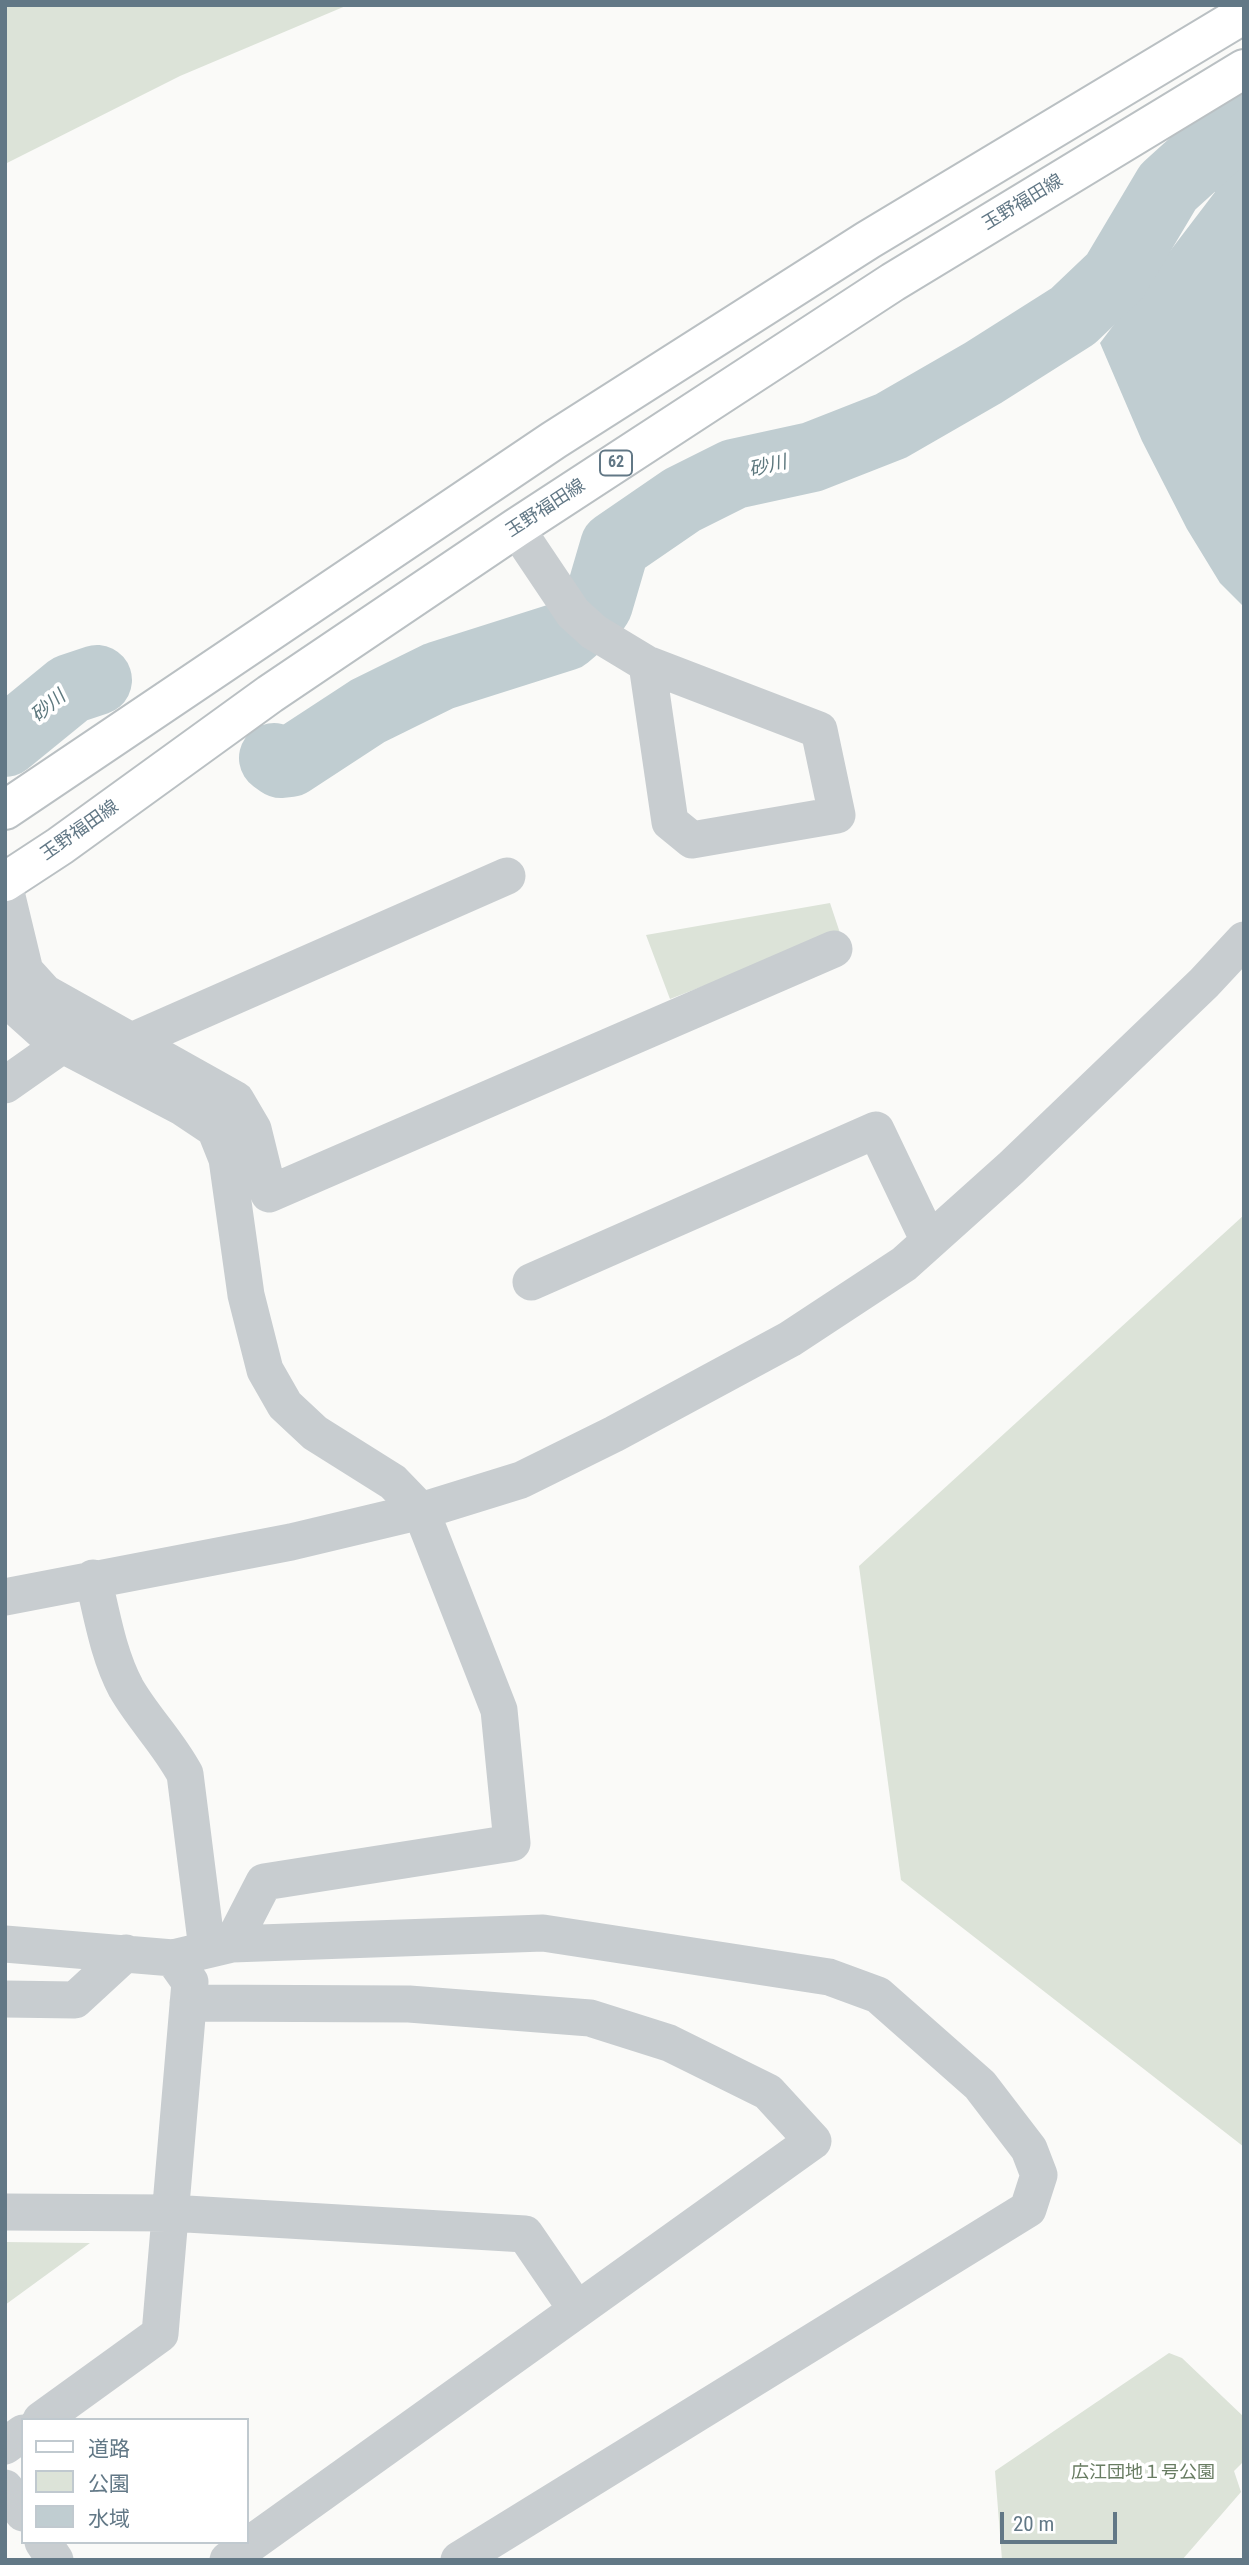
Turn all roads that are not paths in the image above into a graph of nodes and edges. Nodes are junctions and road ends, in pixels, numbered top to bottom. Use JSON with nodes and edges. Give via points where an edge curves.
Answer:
{"nodes":[{"id":1,"x":1244,"y":13,"type":"edge"},
{"id":2,"x":1244,"y":69,"type":"edge"},
{"id":3,"x":516,"y":528,"type":"junction"},
{"id":4,"x":648,"y":664,"type":"junction"},
{"id":5,"x":5,"y":810,"type":"edge"},
{"id":6,"x":508,"y":876,"type":"dead end"},
{"id":7,"x":5,"y":882,"type":"edge"},
{"id":8,"x":5,"y":888,"type":"edge"},
{"id":9,"x":1244,"y":940,"type":"edge"},
{"id":10,"x":834,"y":949,"type":"dead end"},
{"id":11,"x":5,"y":993,"type":"edge"},
{"id":12,"x":132,"y":1041,"type":"junction"},
{"id":13,"x":62,"y":1045,"type":"junction"},
{"id":14,"x":5,"y":1085,"type":"edge"},
{"id":15,"x":205,"y":1102,"type":"junction"},
{"id":16,"x":929,"y":1241,"type":"junction"},
{"id":17,"x":531,"y":1282,"type":"dead end"},
{"id":18,"x":421,"y":1511,"type":"junction"},
{"id":19,"x":93,"y":1578,"type":"junction"},
{"id":20,"x":5,"y":1597,"type":"edge"},
{"id":21,"x":5,"y":1944,"type":"edge"},
{"id":22,"x":204,"y":1950,"type":"junction"},
{"id":23,"x":126,"y":1953,"type":"junction"},
{"id":24,"x":5,"y":1999,"type":"edge"},
{"id":25,"x":188,"y":2003,"type":"junction"},
{"id":26,"x":5,"y":2212,"type":"edge"},
{"id":27,"x":170,"y":2213,"type":"junction"},
{"id":28,"x":577,"y":2311,"type":"junction"},
{"id":29,"x":44,"y":2418,"type":"edge"},
{"id":30,"x":21,"y":2434,"type":"edge"},
{"id":31,"x":5,"y":2445,"type":"edge"},
{"id":32,"x":5,"y":2488,"type":"edge"},
{"id":33,"x":21,"y":2510,"type":"edge"},
{"id":34,"x":44,"y":2544,"type":"edge"},
{"id":35,"x":55,"y":2560,"type":"edge"},
{"id":36,"x":228,"y":2560,"type":"edge"},
{"id":37,"x":459,"y":2560,"type":"edge"}],
"edges":[{"from":1,"to":5,"type":"main road","via":[[867,240],[554,440]]},
{"from":2,"to":3,"type":"main road","name":"玉野福田線","number":"62","via":[[893,282]]},
{"from":3,"to":4,"type":"street","via":[[584,623]]},
{"from":3,"to":7,"type":"main road","name":"玉野福田線","number":"62","via":[[270,694]]},
{"from":4,"to":4,"type":"street","via":[[819,730],[837,815],[692,840],[670,822]]},
{"from":6,"to":12,"type":"street"},
{"from":8,"to":12,"type":"street","via":[[25,971],[45,993]]},
{"from":9,"to":16,"type":"street"},
{"from":10,"to":15,"type":"street","via":[[269,1194],[253,1129],[236,1100]]},
{"from":11,"to":13,"type":"street"},
{"from":12,"to":15,"type":"street"},
{"from":13,"to":14,"type":"street"},
{"from":13,"to":15,"type":"street"},
{"from":15,"to":18,"type":"street","via":[[227,1159],[246,1295],[265,1370],[285,1405],[315,1433],[393,1482]]},
{"from":16,"to":17,"type":"street","via":[[876,1130]]},
{"from":16,"to":18,"type":"street","via":[[905,1264],[790,1339],[625,1427],[521,1480]]},
{"from":18,"to":19,"type":"street","via":[[291,1542]]},
{"from":18,"to":22,"type":"street","via":[[499,1710],[512,1843],[264,1882]]},
{"from":19,"to":20,"type":"street"},
{"from":19,"to":22,"type":"street","via":[[114,1661],[127,1690],[185,1774]]},
{"from":21,"to":23,"type":"street"},
{"from":22,"to":23,"type":"street"},
{"from":22,"to":25,"type":"street","via":[[190,1982]]},
{"from":22,"to":37,"type":"street","via":[[544,1934],[829,1977],[878,1995],[980,2085],[1029,2148],[1039,2175],[1028,2209]]},
{"from":23,"to":24,"type":"street","via":[[75,2000]]},
{"from":25,"to":27,"type":"street"},
{"from":25,"to":28,"type":"street","via":[[409,2004],[590,2018],[669,2043],[768,2092],[813,2141]]},
{"from":26,"to":27,"type":"street"},
{"from":27,"to":28,"type":"street","via":[[525,2234]]},
{"from":27,"to":29,"type":"street","via":[[160,2334]]},
{"from":28,"to":36,"type":"street"},
{"from":30,"to":31,"type":"street"},
{"from":32,"to":33,"type":"street"},
{"from":34,"to":35,"type":"street"}]}
